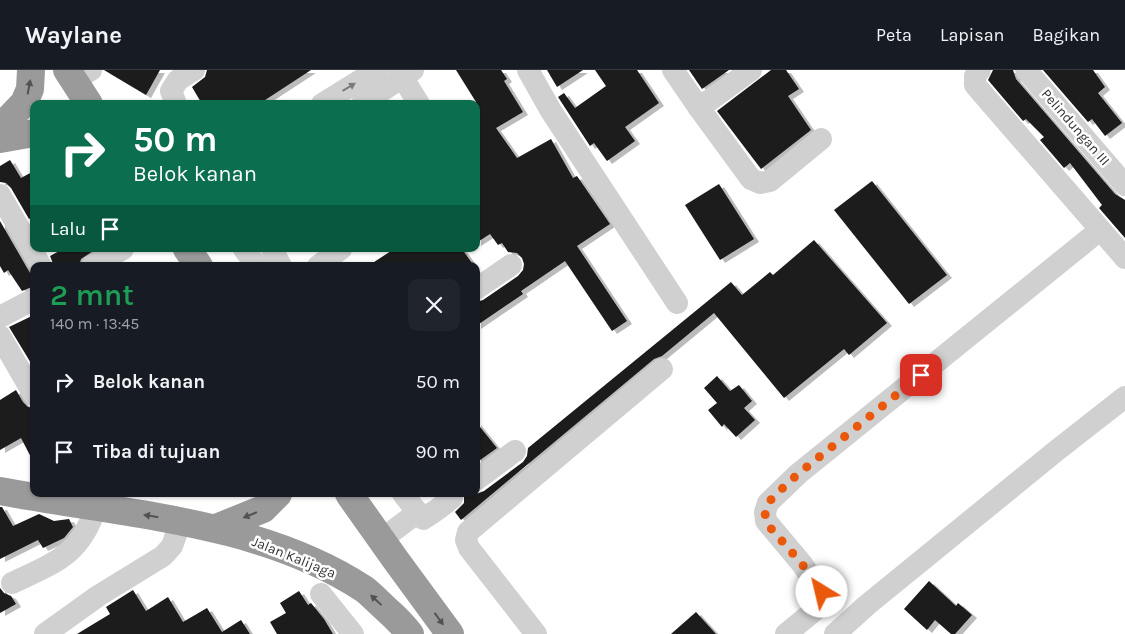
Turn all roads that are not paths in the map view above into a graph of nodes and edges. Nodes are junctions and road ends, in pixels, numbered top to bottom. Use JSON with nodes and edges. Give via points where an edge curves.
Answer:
{"nodes":[{"id":1,"x":31,"y":70,"type":"edge"},
{"id":2,"x":194,"y":70,"type":"edge"},
{"id":3,"x":377,"y":70,"type":"edge"},
{"id":4,"x":528,"y":70,"type":"edge"},
{"id":5,"x":673,"y":70,"type":"edge"},
{"id":6,"x":751,"y":70,"type":"edge"},
{"id":7,"x":980,"y":70,"type":"edge"},
{"id":8,"x":1026,"y":70,"type":"edge"},
{"id":9,"x":404,"y":72,"type":"edge"},
{"id":10,"x":78,"y":73,"type":"edge"},
{"id":11,"x":88,"y":100,"type":"edge"},
{"id":12,"x":174,"y":100,"type":"edge"},
{"id":13,"x":328,"y":100,"type":"edge"},
{"id":14,"x":367,"y":100,"type":"edge"},
{"id":15,"x":417,"y":100,"type":"edge"},
{"id":16,"x":698,"y":108,"type":"junction"},
{"id":17,"x":0,"y":128,"type":"edge"},
{"id":18,"x":30,"y":134,"type":"edge"},
{"id":19,"x":0,"y":139,"type":"edge"},
{"id":20,"x":821,"y":139,"type":"dead end"},
{"id":21,"x":1125,"y":185,"type":"edge"},
{"id":22,"x":0,"y":195,"type":"edge"},
{"id":23,"x":1090,"y":238,"type":"dead end"},
{"id":24,"x":30,"y":247,"type":"edge"},
{"id":25,"x":118,"y":252,"type":"edge"},
{"id":26,"x":246,"y":252,"type":"edge"},
{"id":27,"x":337,"y":252,"type":"edge"},
{"id":28,"x":1125,"y":258,"type":"edge"},
{"id":29,"x":99,"y":262,"type":"edge"},
{"id":30,"x":254,"y":262,"type":"edge"},
{"id":31,"x":323,"y":262,"type":"edge"},
{"id":32,"x":511,"y":265,"type":"dead end"},
{"id":33,"x":480,"y":286,"type":"edge"},
{"id":34,"x":30,"y":301,"type":"edge"},
{"id":35,"x":677,"y":303,"type":"dead end"},
{"id":36,"x":0,"y":318,"type":"edge"},
{"id":37,"x":0,"y":336,"type":"edge"},
{"id":38,"x":662,"y":369,"type":"dead end"},
{"id":39,"x":30,"y":388,"type":"edge"},
{"id":40,"x":1125,"y":397,"type":"edge"},
{"id":41,"x":515,"y":451,"type":"dead end"},
{"id":42,"x":480,"y":477,"type":"edge"},
{"id":43,"x":4,"y":486,"type":"edge"},
{"id":44,"x":30,"y":492,"type":"edge"},
{"id":45,"x":52,"y":497,"type":"edge"},
{"id":46,"x":275,"y":497,"type":"edge"},
{"id":47,"x":351,"y":497,"type":"edge"},
{"id":48,"x":411,"y":497,"type":"edge"},
{"id":49,"x":96,"y":507,"type":"junction"},
{"id":50,"x":181,"y":521,"type":"junction"},
{"id":51,"x":216,"y":528,"type":"junction"},
{"id":52,"x":381,"y":540,"type":"junction"},
{"id":53,"x":12,"y":583,"type":"dead end"},
{"id":54,"x":321,"y":594,"type":"dead end"},
{"id":55,"x":45,"y":634,"type":"edge"},
{"id":56,"x":353,"y":634,"type":"edge"},
{"id":57,"x":410,"y":634,"type":"edge"},
{"id":58,"x":450,"y":634,"type":"edge"},
{"id":59,"x":536,"y":634,"type":"edge"},
{"id":60,"x":786,"y":634,"type":"edge"},
{"id":61,"x":835,"y":634,"type":"edge"}],
"edges":[{"from":17,"to":1,"type":"highway","one_way":true,"via":[[24,104],[30,89]]},
{"from":2,"to":12,"type":"street","via":[[178,80],[171,91]]},
{"from":13,"to":3,"type":"street","one_way":true},
{"from":4,"to":35,"type":"street","via":[[551,111]]},
{"from":5,"to":16,"type":"street"},
{"from":6,"to":16,"type":"street"},
{"from":7,"to":28,"type":"street","via":[[975,76],[975,85]]},
{"from":8,"to":21,"type":"street","name":"Pelindungan III"},
{"from":9,"to":14,"type":"street"},
{"from":9,"to":15,"type":"street"},
{"from":10,"to":11,"type":"highway"},
{"from":16,"to":20,"type":"street","via":[[751,179],[760,183],[770,181]]},
{"from":18,"to":19,"type":"highway"},
{"from":22,"to":24,"type":"street"},
{"from":23,"to":60,"type":"street","via":[[798,474],[768,503],[765,512],[768,525],[802,564],[823,595],[820,606]]},
{"from":25,"to":29,"type":"street"},
{"from":26,"to":30,"type":"street"},
{"from":27,"to":31,"type":"street"},
{"from":32,"to":33,"type":"street"},
{"from":34,"to":36,"type":"street"},
{"from":37,"to":39,"type":"street"},
{"from":38,"to":59,"type":"street","via":[[468,532],[468,548]]},
{"from":40,"to":61,"type":"street"},
{"from":41,"to":42,"type":"street"},
{"from":43,"to":44,"type":"highway","name":"Jalan Kalijaga"},
{"from":45,"to":49,"type":"highway","name":"Jalan Kalijaga"},
{"from":46,"to":51,"type":"highway","one_way":true,"via":[[263,509]]},
{"from":47,"to":52,"type":"highway"},
{"from":48,"to":52,"type":"street","via":[[436,507]]},
{"from":50,"to":49,"type":"highway","name":"Jalan Kalijaga","one_way":true},
{"from":49,"to":53,"type":"street","via":[[78,545],[60,560]]},
{"from":50,"to":51,"type":"highway","name":"Jalan Kalijaga"},
{"from":50,"to":55,"type":"street","via":[[172,546],[163,556]]},
{"from":57,"to":51,"type":"highway","name":"Jalan Kalijaga","one_way":true,"via":[[366,590],[329,569]]},
{"from":52,"to":58,"type":"highway","one_way":true},
{"from":54,"to":56,"type":"street"}]}
